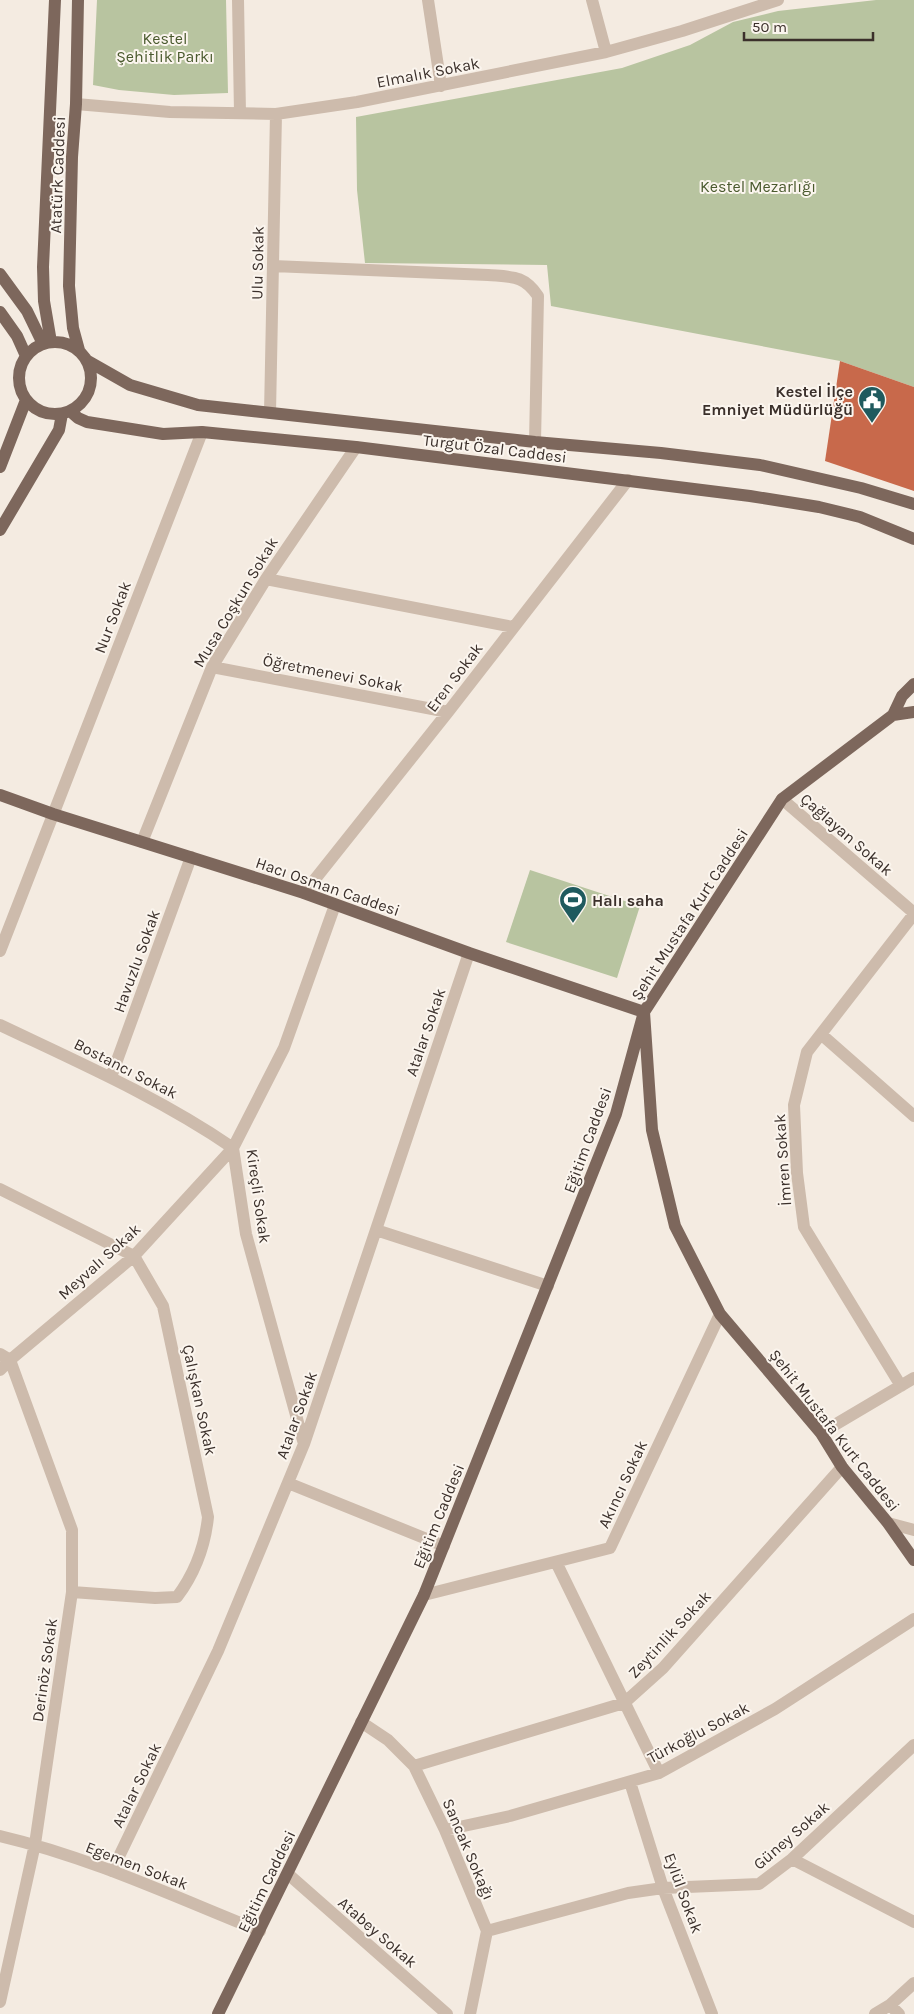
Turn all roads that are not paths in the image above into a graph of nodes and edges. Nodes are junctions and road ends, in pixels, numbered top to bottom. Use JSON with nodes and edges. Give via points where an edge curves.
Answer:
{"nodes":[{"id":1,"x":55,"y":0,"type":"edge"},
{"id":2,"x":78,"y":0,"type":"edge"},
{"id":3,"x":238,"y":0,"type":"edge"},
{"id":4,"x":428,"y":0,"type":"edge"},
{"id":5,"x":592,"y":0,"type":"edge"},
{"id":6,"x":778,"y":0,"type":"edge"},
{"id":7,"x":738,"y":6,"type":"edge"},
{"id":8,"x":606,"y":52,"type":"junction"},
{"id":9,"x":441,"y":86,"type":"junction"},
{"id":10,"x":76,"y":104,"type":"junction"},
{"id":11,"x":240,"y":113,"type":"junction"},
{"id":12,"x":276,"y":114,"type":"junction"},
{"id":13,"x":273,"y":266,"type":"junction"},
{"id":14,"x":0,"y":274,"type":"edge"},
{"id":15,"x":0,"y":312,"type":"edge"},
{"id":16,"x":47,"y":343,"type":"junction"},
{"id":17,"x":83,"y":355,"type":"junction"},
{"id":18,"x":26,"y":356,"type":"junction"},
{"id":19,"x":26,"y":400,"type":"junction"},
{"id":20,"x":66,"y":412,"type":"junction"},
{"id":21,"x":270,"y":413,"type":"junction"},
{"id":22,"x":202,"y":432,"type":"junction"},
{"id":23,"x":535,"y":442,"type":"junction"},
{"id":24,"x":356,"y":447,"type":"junction"},
{"id":25,"x":0,"y":467,"type":"edge"},
{"id":26,"x":628,"y":480,"type":"junction"},
{"id":27,"x":914,"y":504,"type":"edge"},
{"id":28,"x":0,"y":530,"type":"edge"},
{"id":29,"x":914,"y":538,"type":"edge"},
{"id":30,"x":266,"y":579,"type":"junction"},
{"id":31,"x":513,"y":627,"type":"junction"},
{"id":32,"x":212,"y":667,"type":"junction"},
{"id":33,"x":914,"y":684,"type":"edge"},
{"id":34,"x":448,"y":712,"type":"junction"},
{"id":35,"x":914,"y":712,"type":"edge"},
{"id":36,"x":893,"y":715,"type":"junction"},
{"id":37,"x":0,"y":795,"type":"edge"},
{"id":38,"x":782,"y":799,"type":"junction"},
{"id":39,"x":53,"y":814,"type":"junction"},
{"id":40,"x":142,"y":842,"type":"junction"},
{"id":41,"x":191,"y":857,"type":"junction"},
{"id":42,"x":304,"y":893,"type":"junction"},
{"id":43,"x":335,"y":905,"type":"junction"},
{"id":44,"x":914,"y":913,"type":"edge"},
{"id":45,"x":0,"y":951,"type":"edge"},
{"id":46,"x":469,"y":953,"type":"junction"},
{"id":47,"x":644,"y":1012,"type":"junction"},
{"id":48,"x":0,"y":1026,"type":"edge"},
{"id":49,"x":822,"y":1035,"type":"junction"},
{"id":50,"x":111,"y":1077,"type":"junction"},
{"id":51,"x":914,"y":1116,"type":"edge"},
{"id":52,"x":234,"y":1148,"type":"junction"},
{"id":53,"x":0,"y":1189,"type":"edge"},
{"id":54,"x":376,"y":1230,"type":"junction"},
{"id":55,"x":134,"y":1256,"type":"junction"},
{"id":56,"x":548,"y":1286,"type":"junction"},
{"id":57,"x":720,"y":1314,"type":"junction"},
{"id":58,"x":5,"y":1357,"type":"edge"},
{"id":59,"x":0,"y":1370,"type":"edge"},
{"id":60,"x":914,"y":1378,"type":"edge"},
{"id":61,"x":901,"y":1386,"type":"junction"},
{"id":62,"x":821,"y":1433,"type":"junction"},
{"id":63,"x":304,"y":1444,"type":"junction"},
{"id":64,"x":842,"y":1467,"type":"junction"},
{"id":65,"x":288,"y":1482,"type":"junction"},
{"id":66,"x":888,"y":1523,"type":"junction"},
{"id":67,"x":914,"y":1530,"type":"edge"},
{"id":68,"x":444,"y":1546,"type":"junction"},
{"id":69,"x":914,"y":1560,"type":"edge"},
{"id":70,"x":556,"y":1562,"type":"junction"},
{"id":71,"x":72,"y":1592,"type":"junction"},
{"id":72,"x":424,"y":1595,"type":"junction"},
{"id":73,"x":914,"y":1619,"type":"edge"},
{"id":74,"x":624,"y":1703,"type":"junction"},
{"id":75,"x":361,"y":1722,"type":"junction"},
{"id":76,"x":914,"y":1745,"type":"edge"},
{"id":77,"x":414,"y":1766,"type":"junction"},
{"id":78,"x":659,"y":1773,"type":"junction"},
{"id":79,"x":630,"y":1782,"type":"junction"},
{"id":80,"x":445,"y":1830,"type":"junction"},
{"id":81,"x":0,"y":1836,"type":"edge"},
{"id":82,"x":35,"y":1844,"type":"junction"},
{"id":83,"x":792,"y":1859,"type":"junction"},
{"id":84,"x":112,"y":1872,"type":"junction"},
{"id":85,"x":288,"y":1874,"type":"junction"},
{"id":86,"x":663,"y":1888,"type":"junction"},
{"id":87,"x":914,"y":1922,"type":"edge"},
{"id":88,"x":487,"y":1931,"type":"junction"},
{"id":89,"x":260,"y":1932,"type":"junction"},
{"id":90,"x":914,"y":1983,"type":"edge"},
{"id":91,"x":0,"y":2002,"type":"edge"},
{"id":92,"x":895,"y":2009,"type":"edge"},
{"id":93,"x":218,"y":2014,"type":"edge"},
{"id":94,"x":446,"y":2014,"type":"edge"},
{"id":95,"x":470,"y":2014,"type":"edge"},
{"id":96,"x":712,"y":2014,"type":"edge"},
{"id":97,"x":875,"y":2014,"type":"edge"}],
"edges":[{"from":1,"to":16,"type":"main road","name":"Atatürk Caddesi","via":[[43,267]]},
{"from":2,"to":10,"type":"main road","name":"Atatürk Caddesi"},
{"from":3,"to":11,"type":"street"},
{"from":4,"to":9,"type":"street"},
{"from":5,"to":8,"type":"street"},
{"from":6,"to":7,"type":"street","name":"Elmalık Sokak"},
{"from":7,"to":8,"type":"street","name":"Elmalık Sokak","via":[[682,31]]},
{"from":8,"to":9,"type":"street","name":"Elmalık Sokak"},
{"from":9,"to":12,"type":"street","name":"Elmalık Sokak"},
{"from":10,"to":11,"type":"street","name":"Elmalık Sokak","via":[[170,112]]},
{"from":10,"to":17,"type":"main road","name":"Atatürk Caddesi","via":[[69,286],[73,328]]},
{"from":11,"to":12,"type":"street","name":"Elmalık Sokak"},
{"from":12,"to":13,"type":"street","name":"Ulu Sokak"},
{"from":13,"to":21,"type":"street","name":"Ulu Sokak"},
{"from":13,"to":23,"type":"street","via":[[518,277],[531,285],[538,296]]},
{"from":14,"to":16,"type":"main road"},
{"from":15,"to":18,"type":"main road"},
{"from":16,"to":17,"type":"main road","via":[[69,344]]},
{"from":16,"to":18,"type":"main road"},
{"from":17,"to":20,"type":"main road","via":[[91,371],[88,395]]},
{"from":17,"to":21,"type":"main road","name":"Turgut Özal Caddesi","via":[[130,385],[161,395],[198,405]]},
{"from":18,"to":19,"type":"main road","via":[[19,378]]},
{"from":19,"to":20,"type":"main road","via":[[35,409],[46,413]]},
{"from":19,"to":25,"type":"main road"},
{"from":20,"to":22,"type":"main road","name":"Turgut Özal Caddesi","via":[[87,422],[129,429],[163,434]]},
{"from":20,"to":28,"type":"main road","via":[[59,430]]},
{"from":21,"to":23,"type":"main road","name":"Turgut Özal Caddesi"},
{"from":22,"to":24,"type":"main road","name":"Turgut Özal Caddesi"},
{"from":22,"to":39,"type":"street","name":"Nur Sokak"},
{"from":23,"to":27,"type":"main road","name":"Turgut Özal Caddesi","via":[[760,465]]},
{"from":24,"to":26,"type":"main road","name":"Turgut Özal Caddesi"},
{"from":24,"to":30,"type":"street","name":"Musa Coşkun Sokak"},
{"from":26,"to":29,"type":"main road","name":"Turgut Özal Caddesi","via":[[819,507],[860,517]]},
{"from":26,"to":31,"type":"street","name":"Eren Sokak"},
{"from":30,"to":31,"type":"street"},
{"from":30,"to":32,"type":"street","name":"Musa Coşkun Sokak"},
{"from":31,"to":34,"type":"street","name":"Eren Sokak"},
{"from":32,"to":34,"type":"street","name":"Öğretmenevi Sokak"},
{"from":32,"to":40,"type":"street","name":"Musa Coşkun Sokak"},
{"from":33,"to":36,"type":"main road","name":"Şehit Mustafa Kurt Caddesi","via":[[902,696]]},
{"from":34,"to":42,"type":"street","name":"Eren Sokak"},
{"from":35,"to":36,"type":"main road","name":"Şehit Mustafa Kurt Caddesi"},
{"from":36,"to":38,"type":"main road","name":"Şehit Mustafa Kurt Caddesi"},
{"from":37,"to":39,"type":"main road","name":"Hacı Osman Caddesi"},
{"from":38,"to":44,"type":"street","name":"Çağlayan Sokak"},
{"from":38,"to":47,"type":"main road","name":"Şehit Mustafa Kurt Caddesi"},
{"from":39,"to":40,"type":"main road","name":"Hacı Osman Caddesi"},
{"from":39,"to":45,"type":"street","name":"Nur Sokak"},
{"from":40,"to":41,"type":"main road","name":"Hacı Osman Caddesi"},
{"from":41,"to":42,"type":"main road","name":"Hacı Osman Caddesi"},
{"from":41,"to":50,"type":"street","name":"Havuzlu Sokak"},
{"from":42,"to":43,"type":"main road","name":"Hacı Osman Caddesi"},
{"from":43,"to":46,"type":"main road","name":"Hacı Osman Caddesi"},
{"from":43,"to":52,"type":"street","name":"Kireçli Sokak","via":[[284,1048]]},
{"from":44,"to":49,"type":"street","name":"İmren Sokak"},
{"from":46,"to":47,"type":"main road","name":"Hacı Osman Caddesi"},
{"from":46,"to":54,"type":"street","name":"Atalar Sokak"},
{"from":47,"to":56,"type":"main road","name":"Eğitim Caddesi","via":[[616,1114]]},
{"from":47,"to":57,"type":"main road","name":"Şehit Mustafa Kurt Caddesi","via":[[652,1130],[675,1226]]},
{"from":48,"to":50,"type":"street","name":"Bostancı Sokak"},
{"from":49,"to":51,"type":"street"},
{"from":49,"to":61,"type":"street","name":"İmren Sokak","via":[[807,1052],[794,1105],[796,1173],[804,1227]]},
{"from":50,"to":52,"type":"street","name":"Bostancı Sokak","via":[[198,1124]]},
{"from":52,"to":55,"type":"street","name":"Meyvalı Sokak"},
{"from":52,"to":63,"type":"street","name":"Kireçli Sokak","via":[[246,1234]]},
{"from":53,"to":55,"type":"street"},
{"from":54,"to":56,"type":"street"},
{"from":54,"to":63,"type":"street","name":"Atalar Sokak"},
{"from":55,"to":58,"type":"street","name":"Meyvalı Sokak"},
{"from":55,"to":71,"type":"street","name":"Çalışkan Sokak","via":[[163,1306],[208,1517],[206,1538],[190,1579],[177,1597]]},
{"from":56,"to":68,"type":"main road","name":"Eğitim Caddesi"},
{"from":57,"to":62,"type":"main road","name":"Şehit Mustafa Kurt Caddesi"},
{"from":57,"to":70,"type":"street","name":"Akıncı Sokak","via":[[610,1548]]},
{"from":58,"to":59,"type":"street","name":"Meyvalı Sokak"},
{"from":58,"to":71,"type":"street","name":"Derinöz Sokak","via":[[72,1530]]},
{"from":60,"to":61,"type":"street"},
{"from":61,"to":62,"type":"street"},
{"from":62,"to":64,"type":"main road","name":"Şehit Mustafa Kurt Caddesi"},
{"from":63,"to":65,"type":"street","name":"Atalar Sokak"},
{"from":64,"to":66,"type":"main road","name":"Şehit Mustafa Kurt Caddesi"},
{"from":64,"to":74,"type":"street","name":"Zeytinlik Sokak","via":[[663,1668]]},
{"from":65,"to":68,"type":"street"},
{"from":65,"to":84,"type":"street","name":"Atalar Sokak","via":[[218,1651]]},
{"from":66,"to":67,"type":"street"},
{"from":66,"to":69,"type":"main road","name":"Şehit Mustafa Kurt Caddesi"},
{"from":68,"to":72,"type":"main road","name":"Eğitim Caddesi"},
{"from":70,"to":72,"type":"street","name":"Akıncı Sokak"},
{"from":70,"to":74,"type":"street"},
{"from":71,"to":82,"type":"street","name":"Derinöz Sokak"},
{"from":72,"to":75,"type":"main road","name":"Eğitim Caddesi"},
{"from":73,"to":78,"type":"street","name":"Türkoğlu Sokak","via":[[775,1709]]},
{"from":74,"to":77,"type":"street","name":"Zeytinlik Sokak"},
{"from":74,"to":78,"type":"street"},
{"from":75,"to":77,"type":"street","name":"Sancak Sokağı","via":[[388,1740]]},
{"from":75,"to":85,"type":"main road","name":"Eğitim Caddesi"},
{"from":76,"to":83,"type":"street","name":"Güney Sokak"},
{"from":77,"to":80,"type":"street","name":"Sancak Sokağı"},
{"from":78,"to":79,"type":"street","name":"Türkoğlu Sokak"},
{"from":79,"to":80,"type":"street","name":"Türkoğlu Sokak","via":[[510,1816]]},
{"from":79,"to":86,"type":"street","name":"Eylül Sokak"},
{"from":80,"to":88,"type":"street","name":"Sancak Sokağı"},
{"from":81,"to":82,"type":"street","name":"Egemen Sokak"},
{"from":82,"to":84,"type":"street","name":"Egemen Sokak"},
{"from":82,"to":91,"type":"street","name":"Derinöz Sokak"},
{"from":83,"to":86,"type":"street","name":"Güney Sokak","via":[[759,1884]]},
{"from":83,"to":87,"type":"street"},
{"from":84,"to":89,"type":"street","name":"Egemen Sokak"},
{"from":85,"to":89,"type":"main road","name":"Eğitim Caddesi"},
{"from":85,"to":94,"type":"street","name":"Atabey Sokak"},
{"from":86,"to":88,"type":"street","name":"Güney Sokak","via":[[628,1893]]},
{"from":86,"to":96,"type":"street","name":"Eylül Sokak"},
{"from":88,"to":95,"type":"street"},
{"from":89,"to":93,"type":"main road","name":"Eğitim Caddesi"},
{"from":90,"to":92,"type":"street"},
{"from":92,"to":97,"type":"street"}]}
